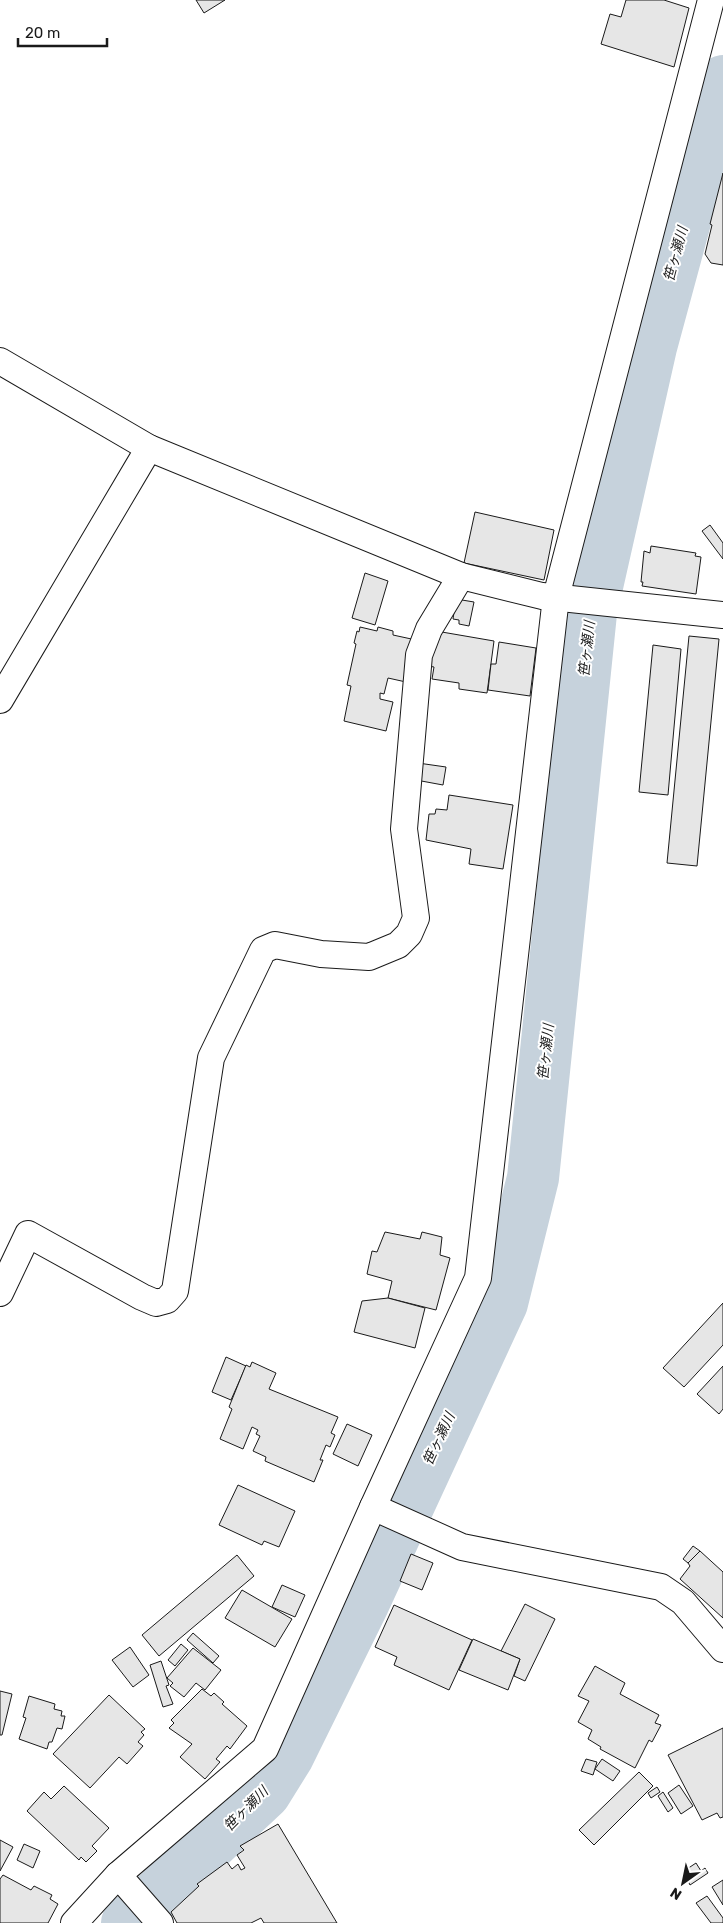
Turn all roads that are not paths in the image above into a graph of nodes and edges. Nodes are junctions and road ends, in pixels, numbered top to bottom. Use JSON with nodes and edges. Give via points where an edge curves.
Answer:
{"nodes":[{"id":1,"x":710,"y":0,"type":"edge"},
{"id":2,"x":0,"y":361,"type":"edge"},
{"id":3,"x":149,"y":448,"type":"junction"},
{"id":4,"x":461,"y":576,"type":"junction"},
{"id":5,"x":563,"y":598,"type":"junction"},
{"id":6,"x":723,"y":615,"type":"edge"},
{"id":7,"x":0,"y":700,"type":"edge"},
{"id":8,"x":0,"y":1293,"type":"edge"},
{"id":9,"x":377,"y":1509,"type":"junction"},
{"id":10,"x":723,"y":1649,"type":"edge"},
{"id":11,"x":122,"y":1880,"type":"junction"},
{"id":12,"x":159,"y":1922,"type":"edge"},
{"id":13,"x":74,"y":1923,"type":"edge"}],
"edges":[{"from":1,"to":5,"type":"street"},
{"from":2,"to":3,"type":"street"},
{"from":3,"to":4,"type":"street"},
{"from":3,"to":7,"type":"street"},
{"from":4,"to":5,"type":"street"},
{"from":4,"to":8,"type":"street","via":[[429,629],[419,655],[404,829],[416,918],[410,934],[398,946],[368,957],[321,954],[275,945],[263,950],[211,1058],[175,1291],[167,1300],[156,1303],[142,1297],[28,1234]]},
{"from":5,"to":6,"type":"street"},
{"from":5,"to":9,"type":"street","via":[[478,1278]]},
{"from":9,"to":10,"type":"street","via":[[462,1547],[661,1588],[683,1602]]},
{"from":9,"to":11,"type":"street","via":[[266,1749]]},
{"from":11,"to":12,"type":"street"},
{"from":11,"to":13,"type":"street"}]}
